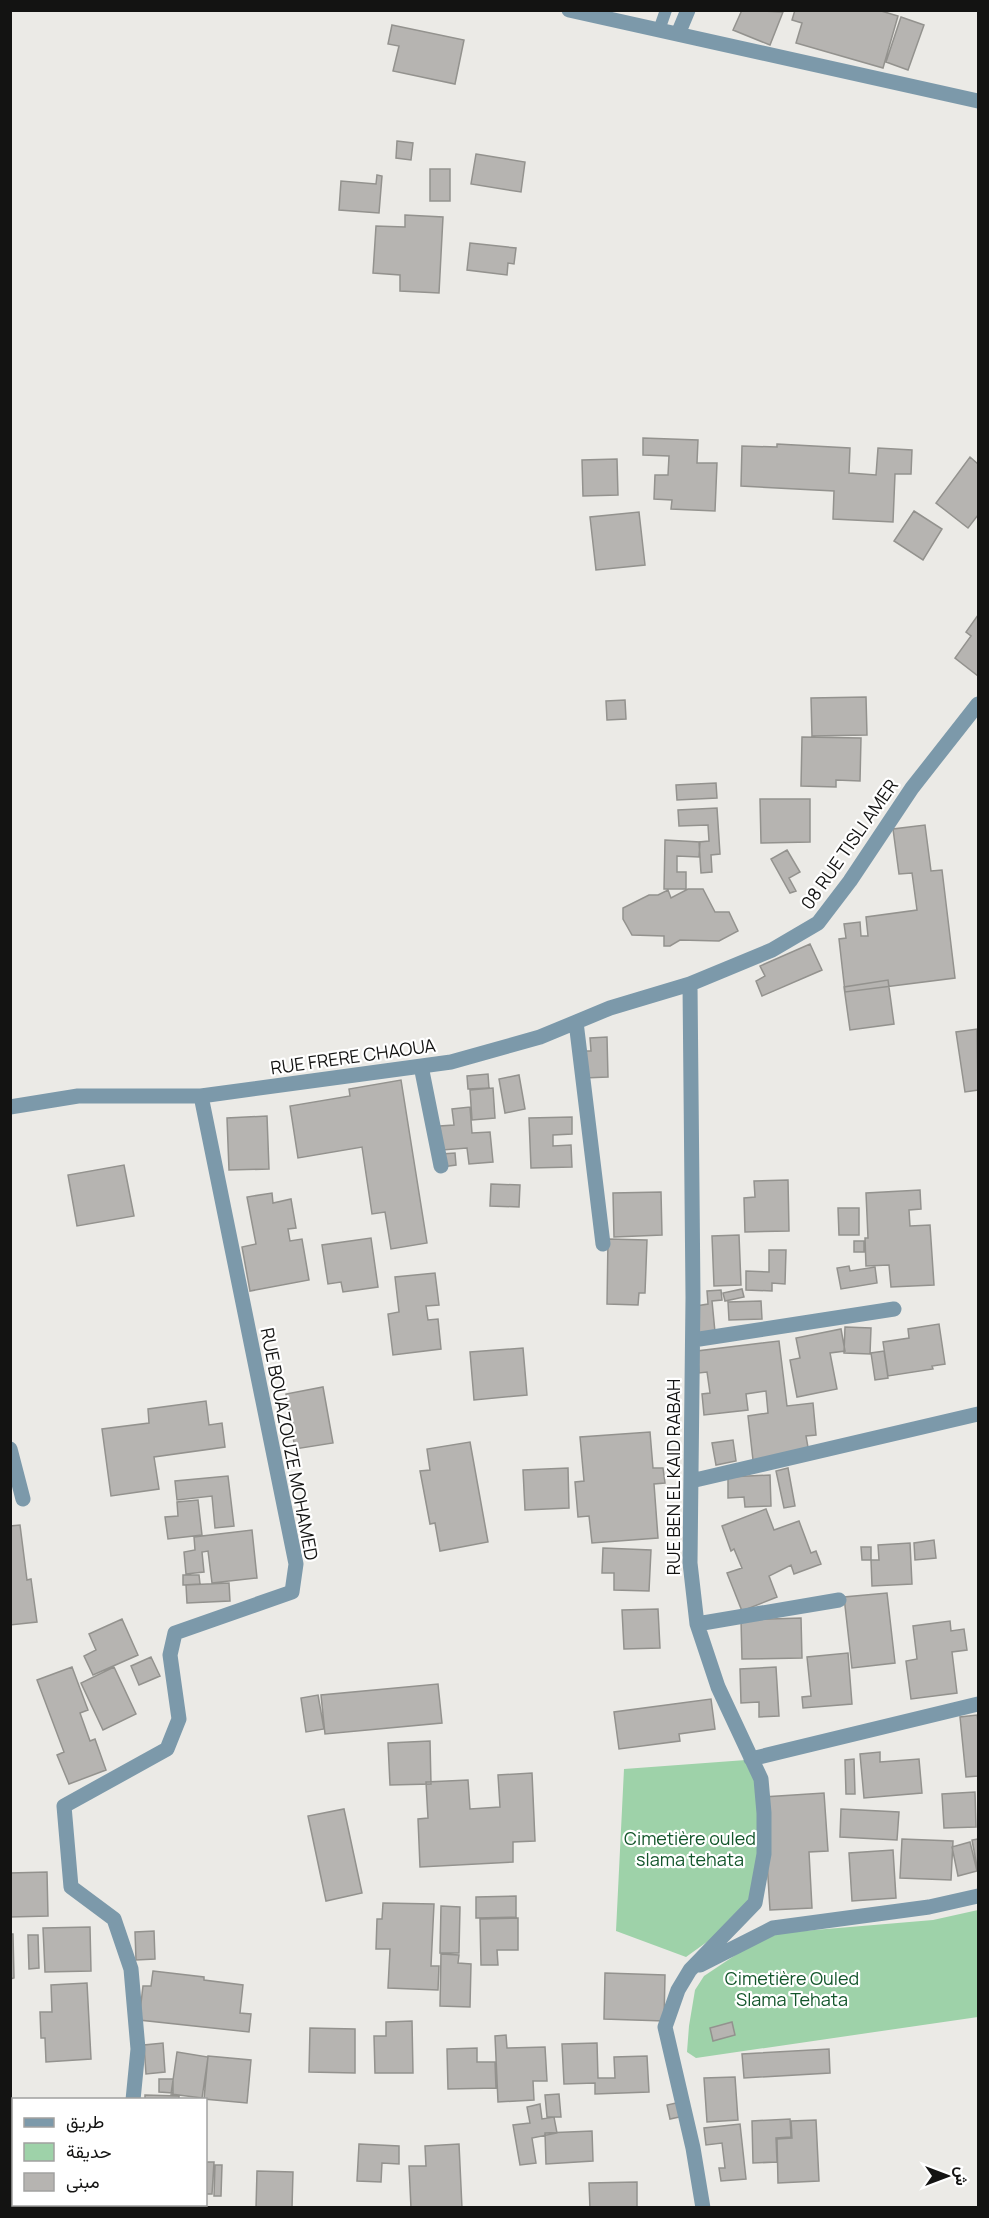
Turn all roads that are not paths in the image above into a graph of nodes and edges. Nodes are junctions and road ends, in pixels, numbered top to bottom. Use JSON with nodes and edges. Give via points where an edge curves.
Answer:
{"nodes":[{"id":1,"x":569,"y":10,"type":"edge"},
{"id":2,"x":666,"y":10,"type":"edge"},
{"id":3,"x":688,"y":10,"type":"edge"},
{"id":4,"x":659,"y":30,"type":"junction"},
{"id":5,"x":678,"y":34,"type":"junction"},
{"id":6,"x":978,"y":101,"type":"edge"},
{"id":7,"x":978,"y":704,"type":"edge"},
{"id":8,"x":690,"y":984,"type":"junction"},
{"id":9,"x":576,"y":1022,"type":"junction"},
{"id":10,"x":421,"y":1066,"type":"junction"},
{"id":11,"x":201,"y":1096,"type":"junction"},
{"id":12,"x":10,"y":1107,"type":"edge"},
{"id":13,"x":441,"y":1166,"type":"dead end"},
{"id":14,"x":603,"y":1244,"type":"dead end"},
{"id":15,"x":894,"y":1309,"type":"dead end"},
{"id":16,"x":693,"y":1340,"type":"junction"},
{"id":17,"x":978,"y":1414,"type":"edge"},
{"id":18,"x":10,"y":1449,"type":"edge"},
{"id":19,"x":691,"y":1481,"type":"junction"},
{"id":20,"x":24,"y":1499,"type":"dead end"},
{"id":21,"x":839,"y":1600,"type":"dead end"},
{"id":22,"x":697,"y":1624,"type":"junction"},
{"id":23,"x":978,"y":1704,"type":"edge"},
{"id":24,"x":751,"y":1759,"type":"junction"},
{"id":25,"x":978,"y":1896,"type":"edge"},
{"id":26,"x":690,"y":1970,"type":"junction"},
{"id":27,"x":133,"y":2098,"type":"edge"},
{"id":28,"x":703,"y":2208,"type":"edge"}],
"edges":[{"from":1,"to":4,"type":"street"},
{"from":2,"to":4,"type":"lane"},
{"from":3,"to":5,"type":"street"},
{"from":4,"to":5,"type":"street"},
{"from":5,"to":6,"type":"street"},
{"from":7,"to":8,"type":"street","name":"08 RUE TISLI AMER","via":[[912,788],[818,923],[772,950]]},
{"from":8,"to":9,"type":"street","name":"RUE FRERE CHAOUA"},
{"from":8,"to":16,"type":"street","name":"RUE BEN EL KAID RABAH"},
{"from":9,"to":10,"type":"street","name":"RUE FRERE CHAOUA","via":[[540,1037],[451,1062]]},
{"from":9,"to":14,"type":"street"},
{"from":10,"to":11,"type":"street","name":"RUE FRERE CHAOUA"},
{"from":10,"to":13,"type":"street"},
{"from":11,"to":12,"type":"street","name":"RUE FRERE CHAOUA","via":[[78,1096]]},
{"from":11,"to":27,"type":"street","name":"RUE BOUAZOUZE MOHAMED","via":[[296,1564],[292,1592],[176,1633],[170,1654],[179,1719],[167,1749],[64,1806],[71,1887],[114,1919],[131,1969],[138,2049]]},
{"from":15,"to":16,"type":"street"},
{"from":16,"to":19,"type":"street","name":"RUE BEN EL KAID RABAH"},
{"from":17,"to":19,"type":"street"},
{"from":18,"to":20,"type":"street"},
{"from":19,"to":22,"type":"street","name":"RUE BEN EL KAID RABAH","via":[[690,1563]]},
{"from":21,"to":22,"type":"street"},
{"from":22,"to":24,"type":"street","name":"RUE BEN EL KAID RABAH","via":[[718,1686]]},
{"from":23,"to":24,"type":"street"},
{"from":24,"to":26,"type":"street","name":"RUE BEN EL KAID RABAH","via":[[761,1779],[764,1813],[764,1854],[755,1903]]},
{"from":25,"to":26,"type":"street","via":[[929,1907],[773,1929]]},
{"from":26,"to":28,"type":"street","name":"RUE BEN EL KAID RABAH","via":[[665,2027]]}]}
